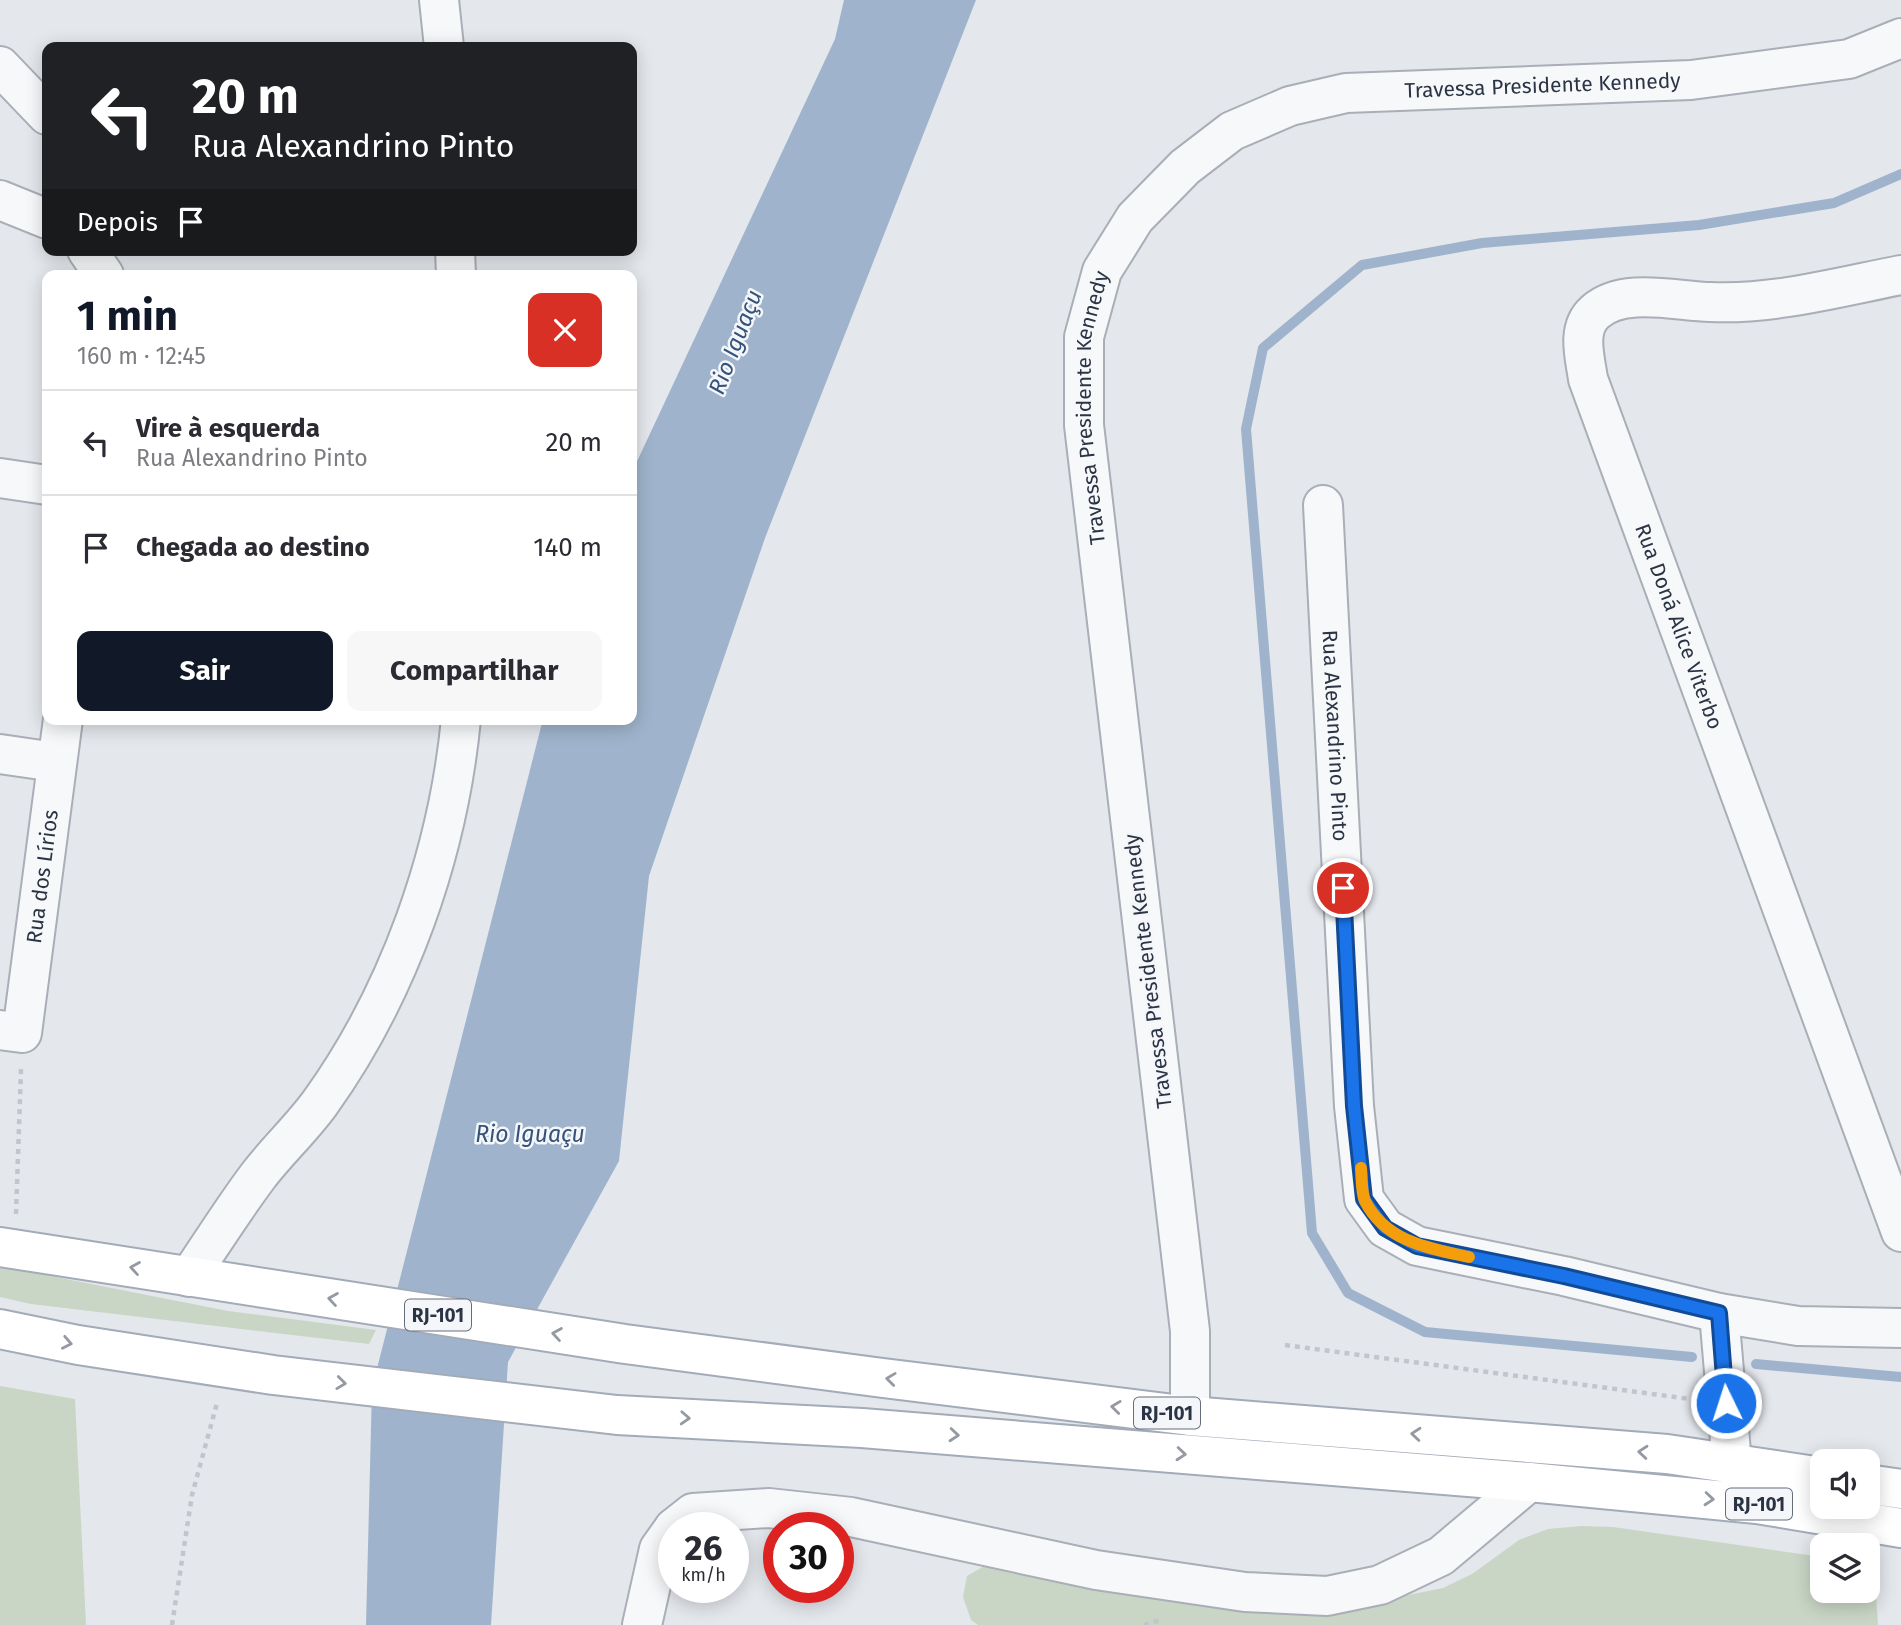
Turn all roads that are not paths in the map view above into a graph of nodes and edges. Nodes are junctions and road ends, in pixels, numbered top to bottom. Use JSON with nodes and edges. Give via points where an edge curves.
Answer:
{"nodes":[{"id":1,"x":439,"y":0,"type":"edge"},
{"id":2,"x":1901,"y":38,"type":"edge"},
{"id":3,"x":443,"y":42,"type":"edge"},
{"id":4,"x":0,"y":66,"type":"edge"},
{"id":5,"x":42,"y":111,"type":"edge"},
{"id":6,"x":0,"y":200,"type":"edge"},
{"id":7,"x":42,"y":217,"type":"edge"},
{"id":8,"x":1901,"y":275,"type":"edge"},
{"id":9,"x":0,"y":478,"type":"edge"},
{"id":10,"x":42,"y":484,"type":"edge"},
{"id":11,"x":1323,"y":505,"type":"dead end"},
{"id":12,"x":61,"y":725,"type":"edge"},
{"id":13,"x":460,"y":725,"type":"edge"},
{"id":14,"x":0,"y":754,"type":"edge"},
{"id":15,"x":55,"y":762,"type":"junction"},
{"id":16,"x":11,"y":1032,"type":"edge"},
{"id":17,"x":1901,"y":1232,"type":"edge"},
{"id":18,"x":7,"y":1248,"type":"edge"},
{"id":19,"x":189,"y":1277,"type":"junction"},
{"id":20,"x":1719,"y":1313,"type":"junction"},
{"id":21,"x":1901,"y":1328,"type":"edge"},
{"id":22,"x":0,"y":1329,"type":"edge"},
{"id":23,"x":1190,"y":1416,"type":"junction"},
{"id":24,"x":1732,"y":1464,"type":"junction"},
{"id":25,"x":1810,"y":1475,"type":"edge"},
{"id":26,"x":1529,"y":1482,"type":"junction"},
{"id":27,"x":1880,"y":1486,"type":"edge"},
{"id":28,"x":1901,"y":1489,"type":"edge"},
{"id":29,"x":715,"y":1512,"type":"edge"},
{"id":30,"x":1901,"y":1528,"type":"edge"},
{"id":31,"x":658,"y":1553,"type":"edge"},
{"id":32,"x":642,"y":1625,"type":"edge"}],
"edges":[{"from":1,"to":3,"type":"street"},
{"from":2,"to":23,"type":"street","name":"Travessa Presidente Kennedy","via":[[1849,59],[1691,80],[1346,93],[1290,106],[1232,131],[1185,167],[1135,218],[1102,271],[1084,337],[1084,425],[1190,1331]]},
{"from":4,"to":5,"type":"street"},
{"from":6,"to":7,"type":"street"},
{"from":8,"to":17,"type":"street","name":"Rua Doná Alice Viterbo","via":[[1772,299],[1714,303],[1625,298],[1594,313],[1582,335],[1588,379]]},
{"from":9,"to":10,"type":"street"},
{"from":11,"to":20,"type":"street","name":"Rua Alexandrino Pinto","via":[[1354,1106],[1364,1199],[1385,1228],[1417,1246]]},
{"from":12,"to":15,"type":"street","name":"Rua dos Lírios"},
{"from":13,"to":19,"type":"street","via":[[443,827],[427,887],[390,981],[319,1104],[258,1176]]},
{"from":14,"to":15,"type":"street"},
{"from":15,"to":16,"type":"street","name":"Rua dos Lírios"},
{"from":19,"to":18,"type":"main road","number":"RJ-101","one_way":true},
{"from":23,"to":19,"type":"main road","number":"RJ-101","one_way":true,"via":[[625,1344]]},
{"from":20,"to":21,"type":"street","name":"Rua Alexandrino Pinto","via":[[1798,1325]]},
{"from":20,"to":24,"type":"street"},
{"from":22,"to":26,"type":"main road","number":"RJ-101","one_way":true,"via":[[273,1375],[617,1415],[862,1428]]},
{"from":24,"to":23,"type":"main road","number":"RJ-101","one_way":true,"via":[[1667,1454]]},
{"from":24,"to":25,"type":"main road","number":"RJ-101"},
{"from":26,"to":29,"type":"street","via":[[1441,1556],[1380,1585],[1327,1596],[1245,1592],[1096,1570],[851,1517],[782,1509]]},
{"from":26,"to":30,"type":"main road","number":"RJ-101","one_way":true,"via":[[1757,1504]]},
{"from":27,"to":28,"type":"main road"},
{"from":31,"to":32,"type":"street"}]}
